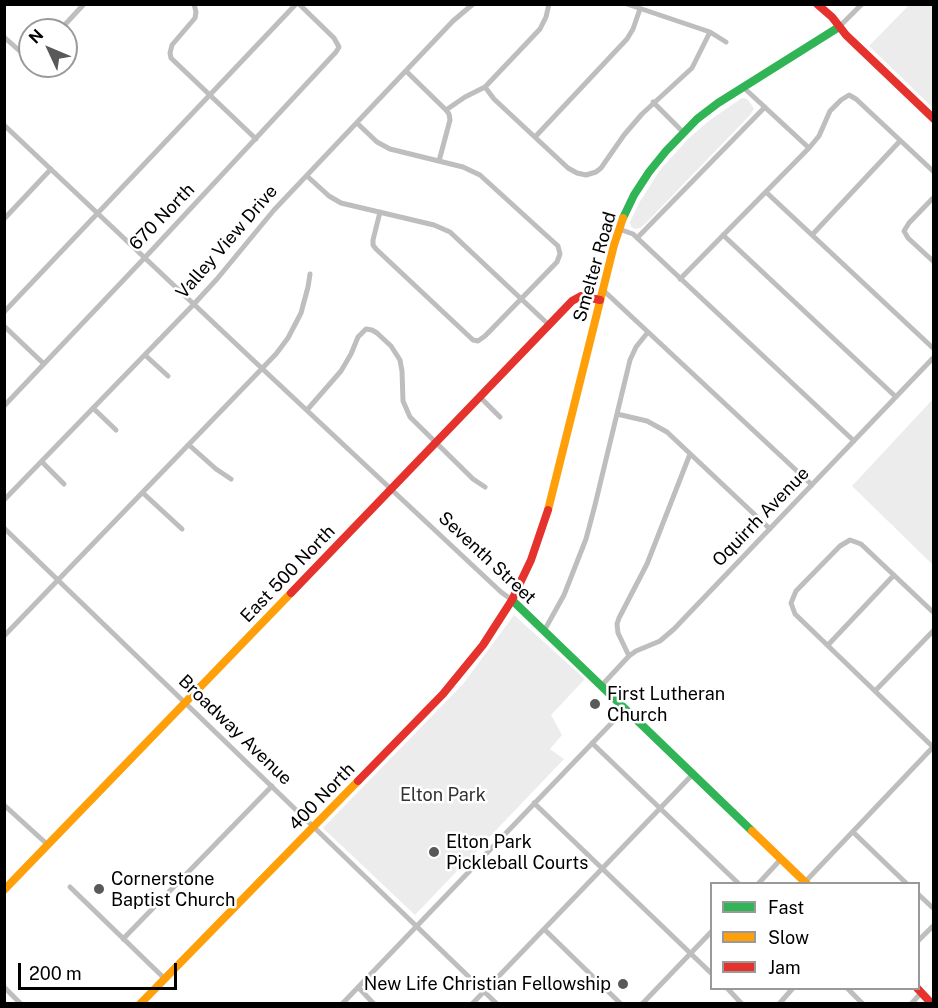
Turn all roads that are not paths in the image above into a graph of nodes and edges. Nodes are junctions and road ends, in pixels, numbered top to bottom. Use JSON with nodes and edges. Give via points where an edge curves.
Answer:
{"nodes":[{"id":1,"x":84,"y":4,"type":"edge"},
{"id":2,"x":298,"y":4,"type":"edge"},
{"id":3,"x":473,"y":4,"type":"edge"},
{"id":4,"x":549,"y":4,"type":"edge"},
{"id":5,"x":627,"y":4,"type":"edge"},
{"id":6,"x":817,"y":4,"type":"edge"},
{"id":7,"x":862,"y":4,"type":"edge"},
{"id":8,"x":195,"y":7,"type":"edge"},
{"id":9,"x":640,"y":9,"type":"junction"},
{"id":10,"x":71,"y":18,"type":"edge"},
{"id":11,"x":839,"y":27,"type":"junction"},
{"id":12,"x":710,"y":32,"type":"junction"},
{"id":13,"x":4,"y":37,"type":"edge"},
{"id":14,"x":726,"y":42,"type":"dead end"},
{"id":15,"x":18,"y":49,"type":"edge"},
{"id":16,"x":406,"y":71,"type":"junction"},
{"id":17,"x":485,"y":87,"type":"junction"},
{"id":18,"x":743,"y":87,"type":"junction"},
{"id":19,"x":209,"y":96,"type":"junction"},
{"id":20,"x":653,"y":102,"type":"junction"},
{"id":21,"x":765,"y":107,"type":"junction"},
{"id":22,"x":446,"y":110,"type":"junction"},
{"id":23,"x":933,"y":118,"type":"edge"},
{"id":24,"x":357,"y":123,"type":"junction"},
{"id":25,"x":5,"y":126,"type":"edge"},
{"id":26,"x":683,"y":132,"type":"junction"},
{"id":27,"x":535,"y":137,"type":"junction"},
{"id":28,"x":256,"y":139,"type":"junction"},
{"id":29,"x":900,"y":141,"type":"junction"},
{"id":30,"x":809,"y":148,"type":"junction"},
{"id":31,"x":439,"y":161,"type":"junction"},
{"id":32,"x":51,"y":169,"type":"junction"},
{"id":33,"x":933,"y":172,"type":"edge"},
{"id":34,"x":307,"y":176,"type":"junction"},
{"id":35,"x":766,"y":192,"type":"junction"},
{"id":36,"x":933,"y":197,"type":"edge"},
{"id":37,"x":380,"y":212,"type":"junction"},
{"id":38,"x":98,"y":213,"type":"junction"},
{"id":39,"x":4,"y":219,"type":"edge"},
{"id":40,"x":619,"y":229,"type":"junction"},
{"id":41,"x":723,"y":235,"type":"junction"},
{"id":42,"x":812,"y":235,"type":"junction"},
{"id":43,"x":637,"y":238,"type":"junction"},
{"id":44,"x":145,"y":257,"type":"junction"},
{"id":45,"x":933,"y":262,"type":"edge"},
{"id":46,"x":310,"y":274,"type":"dead end"},
{"id":47,"x":680,"y":279,"type":"junction"},
{"id":48,"x":603,"y":290,"type":"junction"},
{"id":49,"x":521,"y":299,"type":"junction"},
{"id":50,"x":600,"y":300,"type":"junction"},
{"id":51,"x":194,"y":304,"type":"junction"},
{"id":52,"x":4,"y":312,"type":"edge"},
{"id":53,"x":549,"y":325,"type":"junction"},
{"id":54,"x":4,"y":326,"type":"edge"},
{"id":55,"x":648,"y":332,"type":"junction"},
{"id":56,"x":933,"y":349,"type":"edge"},
{"id":57,"x":145,"y":355,"type":"junction"},
{"id":58,"x":933,"y":357,"type":"edge"},
{"id":59,"x":44,"y":364,"type":"junction"},
{"id":60,"x":262,"y":369,"type":"junction"},
{"id":61,"x":168,"y":376,"type":"dead end"},
{"id":62,"x":480,"y":397,"type":"junction"},
{"id":63,"x":896,"y":397,"type":"junction"},
{"id":64,"x":4,"y":406,"type":"edge"},
{"id":65,"x":93,"y":408,"type":"junction"},
{"id":66,"x":307,"y":410,"type":"junction"},
{"id":67,"x":617,"y":414,"type":"junction"},
{"id":68,"x":500,"y":417,"type":"dead end"},
{"id":69,"x":116,"y":430,"type":"dead end"},
{"id":70,"x":854,"y":441,"type":"junction"},
{"id":71,"x":436,"y":443,"type":"junction"},
{"id":72,"x":189,"y":445,"type":"junction"},
{"id":73,"x":690,"y":454,"type":"junction"},
{"id":74,"x":42,"y":462,"type":"junction"},
{"id":75,"x":231,"y":479,"type":"dead end"},
{"id":76,"x":64,"y":484,"type":"dead end"},
{"id":77,"x":812,"y":485,"type":"junction"},
{"id":78,"x":485,"y":487,"type":"dead end"},
{"id":79,"x":391,"y":489,"type":"junction"},
{"id":80,"x":143,"y":493,"type":"junction"},
{"id":81,"x":4,"y":501,"type":"edge"},
{"id":82,"x":4,"y":528,"type":"edge"},
{"id":83,"x":182,"y":529,"type":"dead end"},
{"id":84,"x":770,"y":529,"type":"junction"},
{"id":85,"x":894,"y":575,"type":"junction"},
{"id":86,"x":58,"y":580,"type":"junction"},
{"id":87,"x":512,"y":600,"type":"junction"},
{"id":88,"x":933,"y":613,"type":"edge"},
{"id":89,"x":933,"y":630,"type":"edge"},
{"id":90,"x":544,"y":631,"type":"junction"},
{"id":91,"x":4,"y":636,"type":"edge"},
{"id":92,"x":828,"y":645,"type":"junction"},
{"id":93,"x":629,"y":656,"type":"junction"},
{"id":94,"x":602,"y":686,"type":"junction"},
{"id":95,"x":875,"y":691,"type":"junction"},
{"id":96,"x":185,"y":703,"type":"junction"},
{"id":97,"x":626,"y":708,"type":"junction"},
{"id":98,"x":592,"y":743,"type":"junction"},
{"id":99,"x":933,"y":747,"type":"edge"},
{"id":100,"x":694,"y":773,"type":"junction"},
{"id":101,"x":272,"y":786,"type":"junction"},
{"id":102,"x":534,"y":803,"type":"junction"},
{"id":103,"x":4,"y":805,"type":"edge"},
{"id":104,"x":660,"y":808,"type":"junction"},
{"id":105,"x":314,"y":827,"type":"junction"},
{"id":106,"x":853,"y":831,"type":"junction"},
{"id":107,"x":48,"y":845,"type":"junction"},
{"id":108,"x":781,"y":859,"type":"junction"},
{"id":109,"x":602,"y":868,"type":"junction"},
{"id":110,"x":737,"y":882,"type":"edge"},
{"id":111,"x":760,"y":882,"type":"edge"},
{"id":112,"x":805,"y":882,"type":"edge"},
{"id":113,"x":807,"y":882,"type":"edge"},
{"id":114,"x":905,"y":882,"type":"edge"},
{"id":115,"x":70,"y":887,"type":"dead end"},
{"id":116,"x":4,"y":890,"type":"edge"},
{"id":117,"x":920,"y":896,"type":"edge"},
{"id":118,"x":933,"y":909,"type":"edge"},
{"id":119,"x":933,"y":925,"type":"edge"},
{"id":120,"x":417,"y":926,"type":"junction"},
{"id":121,"x":544,"y":929,"type":"junction"},
{"id":122,"x":710,"y":932,"type":"edge"},
{"id":123,"x":123,"y":939,"type":"junction"},
{"id":124,"x":920,"y":939,"type":"edge"},
{"id":125,"x":690,"y":953,"type":"junction"},
{"id":126,"x":710,"y":973,"type":"edge"},
{"id":127,"x":165,"y":979,"type":"junction"},
{"id":128,"x":4,"y":987,"type":"edge"},
{"id":129,"x":357,"y":987,"type":"junction"},
{"id":130,"x":729,"y":990,"type":"edge"},
{"id":131,"x":791,"y":990,"type":"edge"},
{"id":132,"x":850,"y":990,"type":"edge"},
{"id":133,"x":484,"y":991,"type":"junction"},
{"id":134,"x":919,"y":991,"type":"edge"},
{"id":135,"x":21,"y":1004,"type":"edge"},
{"id":136,"x":140,"y":1004,"type":"edge"},
{"id":137,"x":342,"y":1004,"type":"edge"},
{"id":138,"x":374,"y":1004,"type":"edge"},
{"id":139,"x":472,"y":1004,"type":"edge"},
{"id":140,"x":497,"y":1004,"type":"edge"},
{"id":141,"x":621,"y":1004,"type":"edge"},
{"id":142,"x":642,"y":1004,"type":"edge"},
{"id":143,"x":742,"y":1004,"type":"edge"},
{"id":144,"x":779,"y":1004,"type":"edge"},
{"id":145,"x":863,"y":1004,"type":"edge"},
{"id":146,"x":911,"y":1004,"type":"edge"},
{"id":147,"x":932,"y":1004,"type":"edge"}],
"edges":[{"from":1,"to":10,"type":"street"},
{"from":2,"to":19,"type":"street"},
{"from":2,"to":28,"type":"street","name":"670 North","via":[[339,47]]},
{"from":3,"to":16,"type":"street","name":"Valley View Drive"},
{"from":4,"to":17,"type":"street","via":[[540,29]]},
{"from":5,"to":9,"type":"street"},
{"from":6,"to":11,"type":"street"},
{"from":7,"to":11,"type":"street","name":"Smelter Road"},
{"from":8,"to":19,"type":"street","via":[[193,21],[173,42],[170,53],[174,63]]},
{"from":9,"to":12,"type":"street"},
{"from":9,"to":27,"type":"street","via":[[627,39]]},
{"from":11,"to":18,"type":"street","name":"Smelter Road"},
{"from":11,"to":23,"type":"street"},
{"from":12,"to":14,"type":"street"},
{"from":12,"to":20,"type":"street","via":[[692,68]]},
{"from":13,"to":15,"type":"street"},
{"from":16,"to":22,"type":"street"},
{"from":16,"to":24,"type":"street","name":"Valley View Drive"},
{"from":17,"to":22,"type":"street"},
{"from":17,"to":27,"type":"street"},
{"from":18,"to":21,"type":"street"},
{"from":18,"to":26,"type":"street","name":"Smelter Road"},
{"from":19,"to":28,"type":"street"},
{"from":19,"to":38,"type":"street"},
{"from":20,"to":26,"type":"street"},
{"from":20,"to":27,"type":"street","via":[[601,168],[586,175],[568,168]]},
{"from":21,"to":30,"type":"street"},
{"from":21,"to":43,"type":"street"},
{"from":22,"to":31,"type":"street","via":[[450,120]]},
{"from":24,"to":31,"type":"street","via":[[386,147]]},
{"from":24,"to":34,"type":"street","name":"Valley View Drive"},
{"from":25,"to":32,"type":"street","name":"Seventh Street"},
{"from":26,"to":40,"type":"street","name":"Smelter Road","via":[[649,172]]},
{"from":28,"to":44,"type":"street","name":"670 North"},
{"from":29,"to":30,"type":"street","via":[[849,95],[830,111]]},
{"from":29,"to":33,"type":"street"},
{"from":29,"to":42,"type":"street"},
{"from":30,"to":35,"type":"street"},
{"from":31,"to":49,"type":"street","via":[[484,177],[558,246],[557,262]]},
{"from":32,"to":38,"type":"street","name":"Seventh Street"},
{"from":32,"to":39,"type":"street"},
{"from":34,"to":37,"type":"street","via":[[337,201]]},
{"from":34,"to":51,"type":"street","name":"Valley View Drive"},
{"from":35,"to":41,"type":"street"},
{"from":35,"to":42,"type":"street"},
{"from":36,"to":45,"type":"street","via":[[904,231]]},
{"from":37,"to":49,"type":"street","via":[[450,232]]},
{"from":37,"to":49,"type":"street","via":[[373,245],[473,340],[485,336]]},
{"from":38,"to":44,"type":"street","name":"Seventh Street"},
{"from":38,"to":52,"type":"street"},
{"from":40,"to":43,"type":"street"},
{"from":40,"to":48,"type":"street","name":"Smelter Road"},
{"from":41,"to":47,"type":"street"},
{"from":41,"to":63,"type":"street"},
{"from":42,"to":56,"type":"street"},
{"from":43,"to":47,"type":"street"},
{"from":44,"to":51,"type":"street","name":"Seventh Street"},
{"from":44,"to":59,"type":"street","name":"670 North"},
{"from":46,"to":60,"type":"street","via":[[297,321]]},
{"from":47,"to":70,"type":"street"},
{"from":48,"to":50,"type":"street","name":"Smelter Road"},
{"from":48,"to":55,"type":"street"},
{"from":49,"to":53,"type":"street"},
{"from":50,"to":53,"type":"street","name":"East 500 North","via":[[577,297]]},
{"from":50,"to":87,"type":"street","name":"Smelter Road","via":[[551,501],[531,560]]},
{"from":51,"to":57,"type":"street","name":"Valley View Drive"},
{"from":51,"to":60,"type":"street","name":"Seventh Street"},
{"from":53,"to":62,"type":"street","name":"East 500 North"},
{"from":54,"to":59,"type":"street"},
{"from":55,"to":67,"type":"street","via":[[632,356]]},
{"from":55,"to":77,"type":"street"},
{"from":57,"to":61,"type":"street"},
{"from":57,"to":65,"type":"street","name":"Valley View Drive"},
{"from":58,"to":63,"type":"street","name":"Oquirrh Avenue"},
{"from":59,"to":64,"type":"street","name":"670 North"},
{"from":60,"to":66,"type":"street","name":"Seventh Street"},
{"from":60,"to":72,"type":"street"},
{"from":62,"to":68,"type":"street"},
{"from":62,"to":71,"type":"street","name":"East 500 North"},
{"from":63,"to":70,"type":"street","name":"Oquirrh Avenue"},
{"from":65,"to":69,"type":"street"},
{"from":65,"to":74,"type":"street","name":"Valley View Drive"},
{"from":66,"to":71,"type":"street","via":[[336,379],[366,329],[377,333],[394,350],[402,371],[402,396],[407,412]]},
{"from":66,"to":79,"type":"street","name":"Seventh Street"},
{"from":67,"to":73,"type":"street","via":[[658,426]]},
{"from":67,"to":90,"type":"street","via":[[586,539]]},
{"from":70,"to":77,"type":"street","name":"Oquirrh Avenue"},
{"from":71,"to":78,"type":"street"},
{"from":71,"to":79,"type":"street","name":"East 500 North"},
{"from":72,"to":75,"type":"street"},
{"from":72,"to":80,"type":"street"},
{"from":73,"to":84,"type":"street"},
{"from":73,"to":93,"type":"street","via":[[648,564],[617,624]]},
{"from":74,"to":76,"type":"street"},
{"from":74,"to":81,"type":"street","name":"Valley View Drive"},
{"from":77,"to":84,"type":"street","name":"Oquirrh Avenue"},
{"from":79,"to":87,"type":"street","name":"Seventh Street"},
{"from":79,"to":96,"type":"street","name":"East 500 North"},
{"from":80,"to":83,"type":"street"},
{"from":80,"to":86,"type":"street"},
{"from":82,"to":86,"type":"street","name":"Broadway Avenue"},
{"from":84,"to":93,"type":"street","name":"Oquirrh Avenue","via":[[668,635]]},
{"from":85,"to":88,"type":"street"},
{"from":85,"to":92,"type":"street"},
{"from":85,"to":92,"type":"street","via":[[861,544],[850,540],[796,591],[791,603],[795,614]]},
{"from":86,"to":91,"type":"street"},
{"from":86,"to":96,"type":"street","name":"Broadway Avenue"},
{"from":87,"to":90,"type":"street","name":"Seventh Street"},
{"from":87,"to":105,"type":"street","name":"400 North","via":[[450,686]]},
{"from":89,"to":95,"type":"street"},
{"from":90,"to":94,"type":"street","name":"Seventh Street"},
{"from":92,"to":95,"type":"street"},
{"from":93,"to":94,"type":"street","name":"Oquirrh Avenue"},
{"from":94,"to":97,"type":"street","name":"Seventh Street"},
{"from":95,"to":99,"type":"street"},
{"from":96,"to":101,"type":"street","name":"Broadway Avenue"},
{"from":96,"to":107,"type":"street","name":"East 500 North"},
{"from":97,"to":98,"type":"street"},
{"from":97,"to":100,"type":"street","name":"Seventh Street"},
{"from":98,"to":102,"type":"street"},
{"from":98,"to":104,"type":"street"},
{"from":99,"to":106,"type":"street"},
{"from":100,"to":104,"type":"street"},
{"from":100,"to":108,"type":"street","name":"Seventh Street"},
{"from":101,"to":105,"type":"street","name":"Broadway Avenue"},
{"from":101,"to":123,"type":"street"},
{"from":102,"to":109,"type":"street"},
{"from":102,"to":120,"type":"street"},
{"from":103,"to":107,"type":"street"},
{"from":104,"to":109,"type":"street"},
{"from":104,"to":110,"type":"street"},
{"from":105,"to":120,"type":"street","name":"Broadway Avenue"},
{"from":105,"to":127,"type":"street","name":"400 North"},
{"from":106,"to":113,"type":"street"},
{"from":106,"to":114,"type":"street"},
{"from":107,"to":116,"type":"street","name":"East 500 North"},
{"from":108,"to":111,"type":"street"},
{"from":108,"to":112,"type":"street","name":"Seventh Street"},
{"from":109,"to":121,"type":"street"},
{"from":109,"to":125,"type":"street"},
{"from":115,"to":123,"type":"street"},
{"from":117,"to":118,"type":"street"},
{"from":119,"to":124,"type":"street"},
{"from":120,"to":129,"type":"street"},
{"from":120,"to":133,"type":"street","name":"Broadway Avenue"},
{"from":121,"to":133,"type":"street"},
{"from":121,"to":141,"type":"street"},
{"from":122,"to":125,"type":"street"},
{"from":123,"to":127,"type":"street"},
{"from":125,"to":126,"type":"street"},
{"from":125,"to":142,"type":"street"},
{"from":127,"to":136,"type":"street","name":"400 North"},
{"from":128,"to":135,"type":"street"},
{"from":129,"to":137,"type":"street"},
{"from":129,"to":138,"type":"street"},
{"from":130,"to":143,"type":"street"},
{"from":131,"to":144,"type":"street"},
{"from":132,"to":145,"type":"street"},
{"from":133,"to":139,"type":"street"},
{"from":133,"to":140,"type":"street","name":"Broadway Avenue"},
{"from":134,"to":146,"type":"street"},
{"from":134,"to":147,"type":"street"}]}
